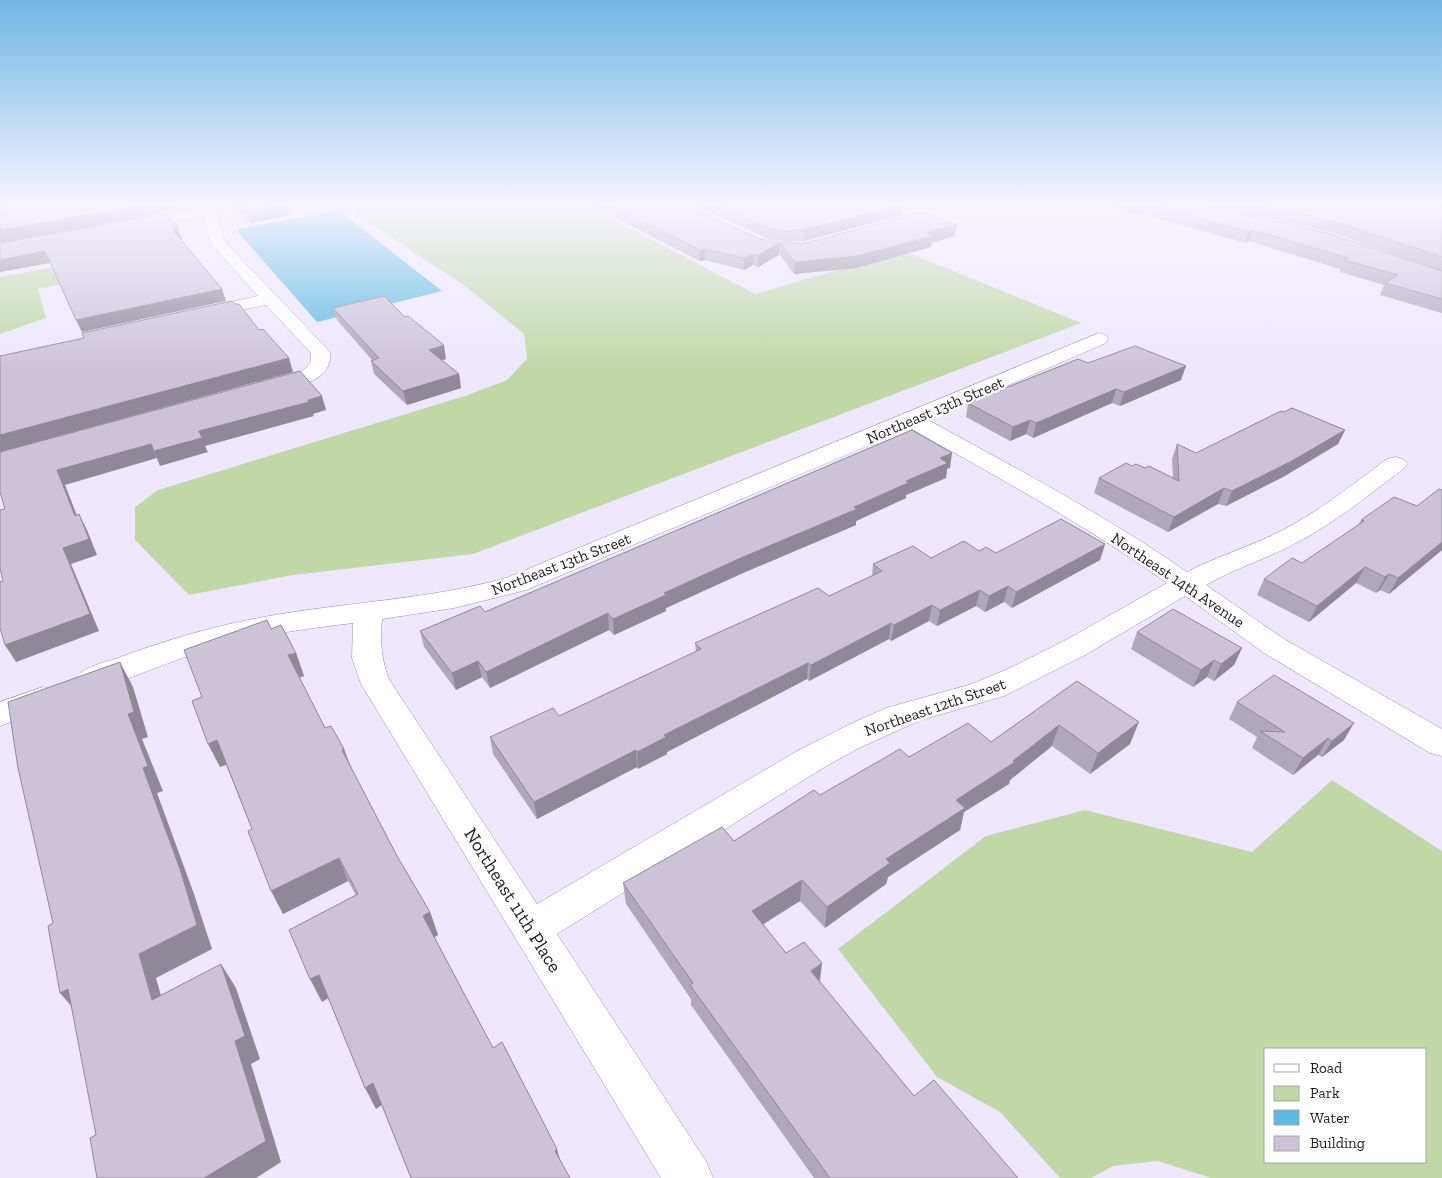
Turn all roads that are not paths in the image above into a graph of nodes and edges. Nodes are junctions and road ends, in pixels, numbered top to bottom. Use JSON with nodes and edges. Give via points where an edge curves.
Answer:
{"nodes":[{"id":1,"x":233,"y":260,"type":"edge"},
{"id":2,"x":268,"y":299,"type":"junction"},
{"id":3,"x":184,"y":317,"type":"edge"},
{"id":4,"x":1099,"y":338,"type":"dead end"},
{"id":5,"x":252,"y":392,"type":"edge"},
{"id":6,"x":911,"y":420,"type":"junction"},
{"id":7,"x":1395,"y":464,"type":"dead end"},
{"id":8,"x":1185,"y":585,"type":"junction"},
{"id":9,"x":369,"y":612,"type":"junction"},
{"id":10,"x":0,"y":714,"type":"edge"},
{"id":11,"x":1442,"y":744,"type":"edge"},
{"id":12,"x":532,"y":930,"type":"junction"},
{"id":13,"x":689,"y":1178,"type":"edge"}],
"edges":[{"from":1,"to":2,"type":"street"},
{"from":2,"to":3,"type":"street"},
{"from":2,"to":5,"type":"street","via":[[320,352],[322,362],[316,370],[300,378]]},
{"from":4,"to":6,"type":"street","name":"Northeast 13th Street"},
{"from":6,"to":8,"type":"street","name":"Northeast 14th Avenue","via":[[1030,485],[1148,557]]},
{"from":6,"to":9,"type":"street","name":"Northeast 13th Street","via":[[516,584],[468,598]]},
{"from":7,"to":8,"type":"street","name":"Northeast 12th Street","via":[[1312,524],[1268,548],[1208,571]]},
{"from":8,"to":11,"type":"street","name":"Northeast 14th Avenue","via":[[1298,661]]},
{"from":8,"to":12,"type":"street","name":"Northeast 12th Street","via":[[1016,678],[991,689],[909,713],[845,740]]},
{"from":9,"to":10,"type":"street","name":"Northeast 13th Street","via":[[264,626],[217,637],[138,661]]},
{"from":9,"to":12,"type":"street","name":"Northeast 11th Place","via":[[365,652],[376,684]]},
{"from":12,"to":13,"type":"street","name":"Northeast 11th Place"}]}
